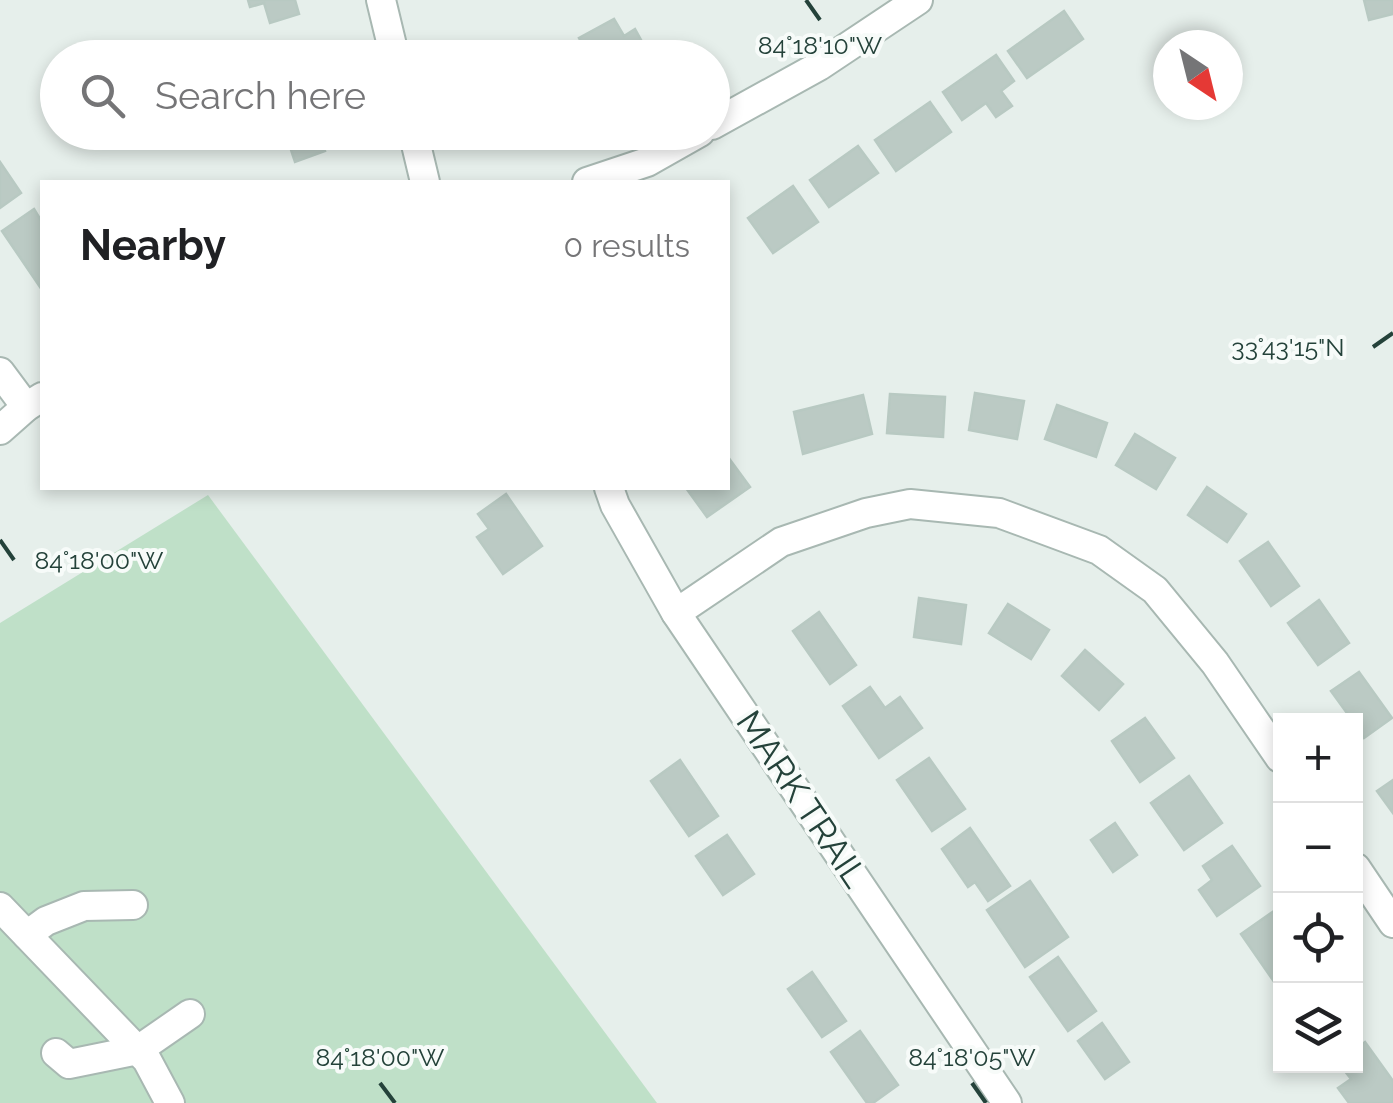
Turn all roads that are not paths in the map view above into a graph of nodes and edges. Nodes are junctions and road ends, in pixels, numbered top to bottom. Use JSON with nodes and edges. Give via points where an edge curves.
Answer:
{"nodes":[{"id":1,"x":382,"y":0,"type":"edge"},
{"id":2,"x":918,"y":0,"type":"edge"},
{"id":3,"x":391,"y":40,"type":"edge"},
{"id":4,"x":730,"y":115,"type":"edge"},
{"id":5,"x":417,"y":150,"type":"edge"},
{"id":6,"x":668,"y":150,"type":"edge"},
{"id":7,"x":425,"y":180,"type":"edge"},
{"id":8,"x":593,"y":180,"type":"edge"},
{"id":9,"x":0,"y":372,"type":"edge"},
{"id":10,"x":34,"y":402,"type":"edge"},
{"id":11,"x":0,"y":430,"type":"edge"},
{"id":12,"x":611,"y":490,"type":"edge"},
{"id":13,"x":676,"y":614,"type":"junction"},
{"id":14,"x":1273,"y":748,"type":"edge"},
{"id":15,"x":1363,"y":878,"type":"edge"},
{"id":16,"x":133,"y":904,"type":"dead end"},
{"id":17,"x":0,"y":907,"type":"edge"},
{"id":18,"x":1393,"y":923,"type":"edge"},
{"id":19,"x":27,"y":935,"type":"junction"},
{"id":20,"x":190,"y":1014,"type":"dead end"},
{"id":21,"x":138,"y":1050,"type":"junction"},
{"id":22,"x":56,"y":1053,"type":"dead end"},
{"id":23,"x":170,"y":1103,"type":"edge"},
{"id":24,"x":1008,"y":1103,"type":"edge"}],
"edges":[{"from":1,"to":3,"type":"street"},
{"from":2,"to":4,"type":"street"},
{"from":5,"to":7,"type":"street"},
{"from":6,"to":8,"type":"street"},
{"from":9,"to":10,"type":"street"},
{"from":10,"to":11,"type":"street"},
{"from":12,"to":13,"type":"street","name":"MARK TRAIL"},
{"from":13,"to":14,"type":"street","via":[[780,542],[866,513],[910,504],[1000,514],[1099,550],[1155,590],[1216,663]]},
{"from":13,"to":24,"type":"street","name":"MARK TRAIL"},
{"from":15,"to":18,"type":"street"},
{"from":16,"to":19,"type":"street","via":[[84,906]]},
{"from":17,"to":19,"type":"street"},
{"from":19,"to":21,"type":"street"},
{"from":20,"to":21,"type":"street"},
{"from":21,"to":22,"type":"street","via":[[69,1064]]},
{"from":21,"to":23,"type":"street"}]}
